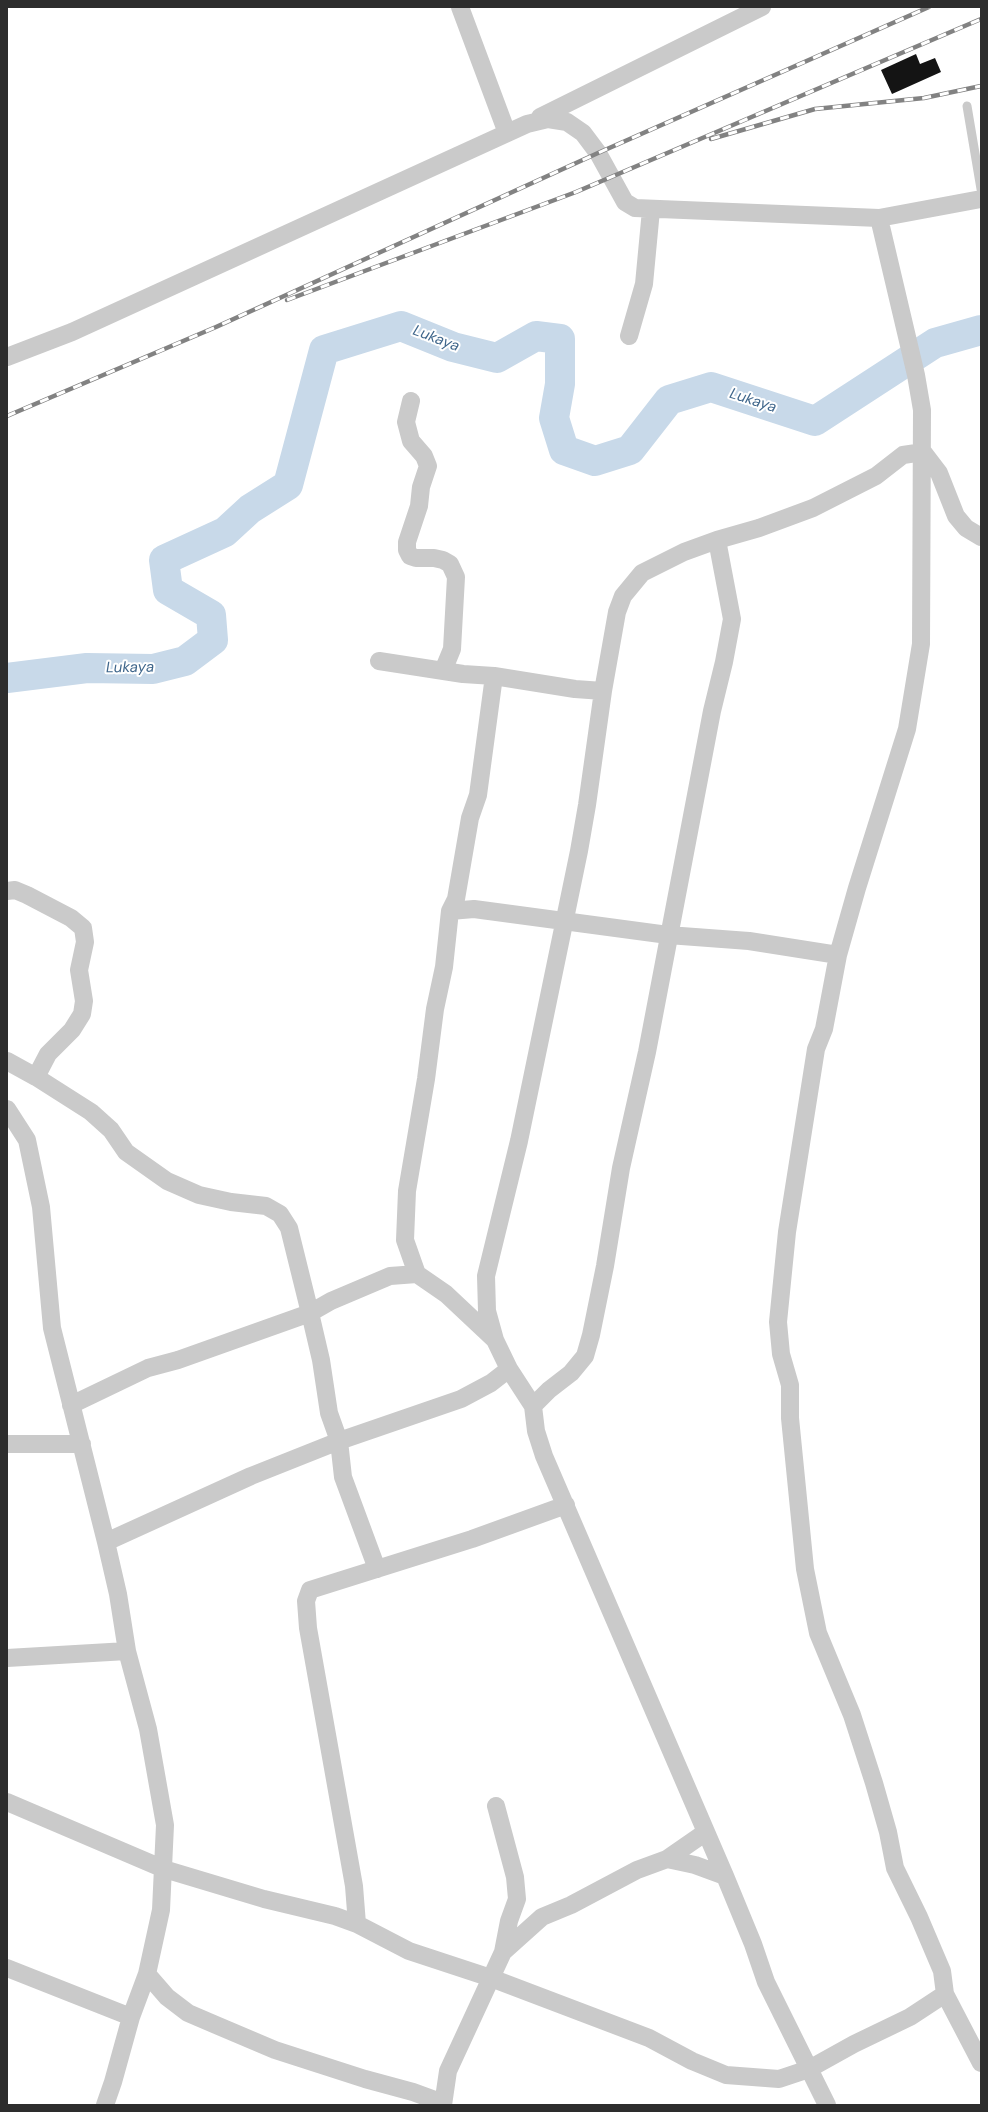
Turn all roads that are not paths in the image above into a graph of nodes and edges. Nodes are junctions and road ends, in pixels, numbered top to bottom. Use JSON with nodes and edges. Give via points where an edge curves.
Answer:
{"nodes":[{"id":1,"x":460,"y":7,"type":"edge"},
{"id":2,"x":762,"y":7,"type":"edge"},
{"id":3,"x":967,"y":106,"type":"dead end"},
{"id":4,"x":527,"y":124,"type":"junction"},
{"id":5,"x":506,"y":133,"type":"junction"},
{"id":6,"x":981,"y":189,"type":"edge"},
{"id":7,"x":981,"y":200,"type":"edge"},
{"id":8,"x":651,"y":210,"type":"junction"},
{"id":9,"x":879,"y":218,"type":"junction"},
{"id":10,"x":629,"y":336,"type":"dead end"},
{"id":11,"x":7,"y":357,"type":"edge"},
{"id":12,"x":411,"y":401,"type":"dead end"},
{"id":13,"x":923,"y":452,"type":"junction"},
{"id":14,"x":981,"y":537,"type":"edge"},
{"id":15,"x":717,"y":540,"type":"junction"},
{"id":16,"x":379,"y":661,"type":"dead end"},
{"id":17,"x":443,"y":671,"type":"junction"},
{"id":18,"x":494,"y":676,"type":"junction"},
{"id":19,"x":603,"y":691,"type":"junction"},
{"id":20,"x":7,"y":891,"type":"edge"},
{"id":21,"x":450,"y":911,"type":"junction"},
{"id":22,"x":564,"y":921,"type":"junction"},
{"id":23,"x":668,"y":935,"type":"junction"},
{"id":24,"x":838,"y":955,"type":"junction"},
{"id":25,"x":7,"y":1062,"type":"edge"},
{"id":26,"x":36,"y":1077,"type":"junction"},
{"id":27,"x":7,"y":1109,"type":"edge"},
{"id":28,"x":417,"y":1274,"type":"junction"},
{"id":29,"x":310,"y":1313,"type":"junction"},
{"id":30,"x":495,"y":1340,"type":"junction"},
{"id":31,"x":508,"y":1369,"type":"junction"},
{"id":32,"x":71,"y":1405,"type":"junction"},
{"id":33,"x":534,"y":1406,"type":"junction"},
{"id":34,"x":339,"y":1441,"type":"junction"},
{"id":35,"x":7,"y":1444,"type":"edge"},
{"id":36,"x":82,"y":1444,"type":"junction"},
{"id":37,"x":566,"y":1505,"type":"junction"},
{"id":38,"x":106,"y":1542,"type":"junction"},
{"id":39,"x":377,"y":1569,"type":"junction"},
{"id":40,"x":127,"y":1651,"type":"junction"},
{"id":41,"x":7,"y":1658,"type":"edge"},
{"id":42,"x":7,"y":1802,"type":"edge"},
{"id":43,"x":496,"y":1806,"type":"dead end"},
{"id":44,"x":706,"y":1832,"type":"junction"},
{"id":45,"x":667,"y":1859,"type":"junction"},
{"id":46,"x":164,"y":1869,"type":"junction"},
{"id":47,"x":725,"y":1876,"type":"junction"},
{"id":48,"x":357,"y":1924,"type":"junction"},
{"id":49,"x":503,"y":1952,"type":"junction"},
{"id":50,"x":7,"y":1968,"type":"edge"},
{"id":51,"x":147,"y":1974,"type":"junction"},
{"id":52,"x":491,"y":1978,"type":"junction"},
{"id":53,"x":945,"y":1994,"type":"junction"},
{"id":54,"x":131,"y":2017,"type":"junction"},
{"id":55,"x":981,"y":2063,"type":"edge"},
{"id":56,"x":809,"y":2069,"type":"junction"},
{"id":57,"x":443,"y":2104,"type":"edge"},
{"id":58,"x":105,"y":2105,"type":"edge"},
{"id":59,"x":827,"y":2105,"type":"edge"}],
"edges":[{"from":1,"to":5,"type":"street"},
{"from":2,"to":4,"type":"street"},
{"from":3,"to":6,"type":"lane"},
{"from":4,"to":5,"type":"street"},
{"from":4,"to":8,"type":"street","via":[[548,119],[559,120],[576,127],[598,153],[625,202],[635,208]]},
{"from":5,"to":11,"type":"street","via":[[72,332]]},
{"from":7,"to":9,"type":"street"},
{"from":8,"to":9,"type":"street"},
{"from":8,"to":10,"type":"street","via":[[644,284]]},
{"from":9,"to":13,"type":"street","via":[[916,375],[922,410]]},
{"from":12,"to":17,"type":"street","via":[[406,422],[411,441],[424,456],[428,466],[407,550],[410,556],[416,558],[443,560],[450,564],[456,577],[452,649]]},
{"from":13,"to":14,"type":"street","via":[[939,473],[956,516],[966,528]]},
{"from":13,"to":15,"type":"street","via":[[903,455],[876,476],[813,508]]},
{"from":13,"to":24,"type":"street","via":[[921,644],[907,729],[856,888]]},
{"from":15,"to":19,"type":"street","via":[[684,552],[642,573],[622,596]]},
{"from":15,"to":23,"type":"street","via":[[732,619]]},
{"from":16,"to":17,"type":"street"},
{"from":17,"to":18,"type":"street"},
{"from":18,"to":19,"type":"street"},
{"from":18,"to":21,"type":"street","via":[[478,795],[470,818],[456,899]]},
{"from":19,"to":22,"type":"street","via":[[587,805]]},
{"from":20,"to":26,"type":"street","via":[[15,890],[28,895],[71,918],[83,928],[85,942],[79,970],[84,1001],[82,1014],[72,1030],[48,1054]]},
{"from":21,"to":22,"type":"street","via":[[474,909]]},
{"from":21,"to":28,"type":"street","via":[[444,967],[435,1009],[407,1191],[405,1240]]},
{"from":22,"to":23,"type":"street"},
{"from":22,"to":30,"type":"street","via":[[519,1141],[486,1276],[487,1311]]},
{"from":23,"to":24,"type":"street","via":[[749,941]]},
{"from":23,"to":33,"type":"street","via":[[647,1052],[621,1168],[605,1266],[585,1356],[571,1373]]},
{"from":24,"to":53,"type":"street","via":[[824,1029],[816,1049],[787,1232],[778,1322],[781,1354],[790,1385],[790,1418],[805,1569],[818,1633],[852,1715],[888,1832],[895,1868],[942,1971]]},
{"from":25,"to":26,"type":"street"},
{"from":26,"to":29,"type":"street","via":[[91,1112],[111,1130],[126,1152],[167,1181],[199,1195],[266,1206],[280,1214],[289,1228]]},
{"from":27,"to":32,"type":"street","via":[[27,1140],[41,1207],[52,1328]]},
{"from":28,"to":29,"type":"street","via":[[390,1276],[331,1301]]},
{"from":28,"to":30,"type":"street","via":[[446,1294]]},
{"from":29,"to":32,"type":"street","via":[[193,1355],[148,1368]]},
{"from":29,"to":34,"type":"street","via":[[322,1360],[329,1412]]},
{"from":30,"to":31,"type":"street"},
{"from":31,"to":33,"type":"street"},
{"from":31,"to":34,"type":"street","via":[[491,1383],[461,1399]]},
{"from":32,"to":36,"type":"street"},
{"from":33,"to":37,"type":"street","via":[[536,1431],[544,1456]]},
{"from":34,"to":38,"type":"street","via":[[251,1476]]},
{"from":34,"to":39,"type":"street","via":[[343,1477]]},
{"from":35,"to":36,"type":"street"},
{"from":36,"to":38,"type":"street"},
{"from":37,"to":39,"type":"street","via":[[472,1539]]},
{"from":37,"to":44,"type":"street"},
{"from":38,"to":40,"type":"street"},
{"from":39,"to":48,"type":"street","via":[[310,1590],[306,1601],[311,1643],[354,1886]]},
{"from":40,"to":41,"type":"street"},
{"from":40,"to":46,"type":"street","via":[[148,1730],[165,1825]]},
{"from":42,"to":46,"type":"street"},
{"from":43,"to":49,"type":"street","via":[[515,1876],[517,1899],[509,1921]]},
{"from":44,"to":45,"type":"street"},
{"from":44,"to":47,"type":"street"},
{"from":45,"to":47,"type":"street","via":[[695,1865]]},
{"from":45,"to":49,"type":"street","via":[[637,1870],[571,1905],[542,1917]]},
{"from":46,"to":48,"type":"street"},
{"from":46,"to":51,"type":"street","via":[[161,1910]]},
{"from":47,"to":56,"type":"street","via":[[754,1944],[766,1982]]},
{"from":48,"to":52,"type":"street","via":[[409,1951]]},
{"from":49,"to":52,"type":"street"},
{"from":50,"to":54,"type":"street"},
{"from":51,"to":54,"type":"street"},
{"from":51,"to":57,"type":"street","via":[[188,2013],[275,2050],[414,2092]]},
{"from":52,"to":56,"type":"street","via":[[649,2038],[692,2061],[726,2075],[779,2079]]},
{"from":52,"to":57,"type":"street","via":[[448,2072]]},
{"from":53,"to":55,"type":"street"},
{"from":53,"to":56,"type":"street","via":[[910,2017]]},
{"from":54,"to":58,"type":"street"},
{"from":56,"to":59,"type":"street"}]}
